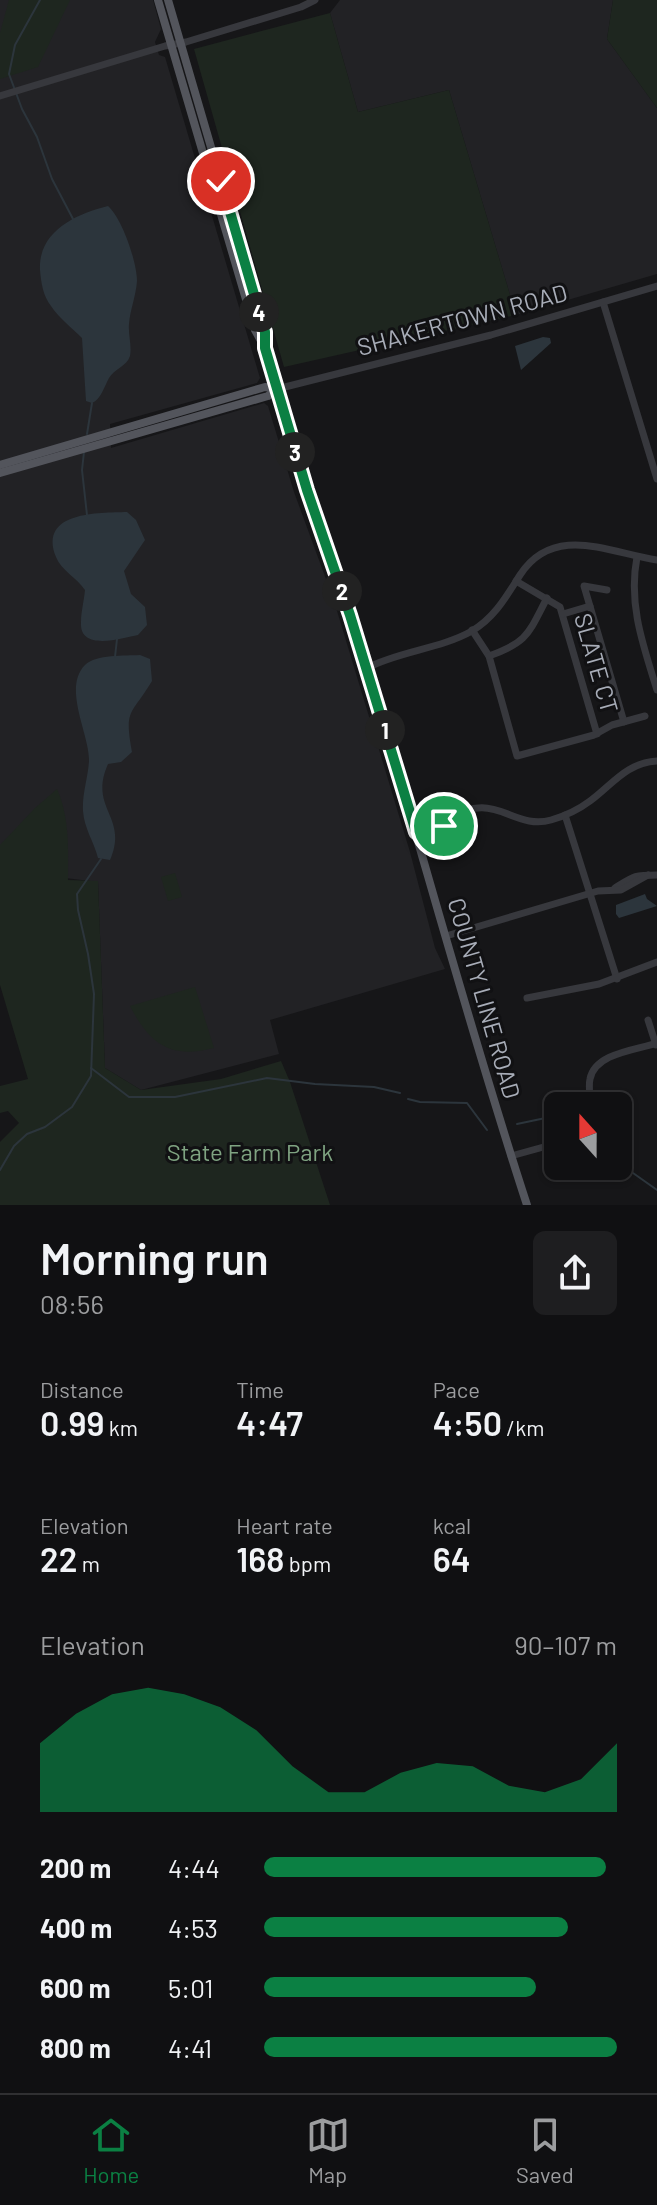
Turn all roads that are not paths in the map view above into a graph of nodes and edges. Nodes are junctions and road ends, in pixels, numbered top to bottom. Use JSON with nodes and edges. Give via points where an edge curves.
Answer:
{"nodes":[{"id":1,"x":158,"y":0,"type":"edge"},
{"id":2,"x":168,"y":0,"type":"edge"},
{"id":3,"x":315,"y":0,"type":"edge"},
{"id":4,"x":176,"y":44,"type":"junction"},
{"id":5,"x":2,"y":95,"type":"edge"},
{"id":6,"x":657,"y":286,"type":"edge"},
{"id":7,"x":603,"y":302,"type":"junction"},
{"id":8,"x":277,"y":389,"type":"junction"},
{"id":9,"x":62,"y":451,"type":"junction"},
{"id":10,"x":0,"y":465,"type":"edge"},
{"id":11,"x":0,"y":473,"type":"edge"},
{"id":12,"x":657,"y":479,"type":"edge"},
{"id":13,"x":637,"y":557,"type":"junction"},
{"id":14,"x":657,"y":560,"type":"edge"},
{"id":15,"x":516,"y":581,"type":"junction"},
{"id":16,"x":607,"y":590,"type":"dead end"},
{"id":17,"x":547,"y":598,"type":"junction"},
{"id":18,"x":590,"y":606,"type":"junction"},
{"id":19,"x":563,"y":614,"type":"junction"},
{"id":20,"x":472,"y":630,"type":"junction"},
{"id":21,"x":489,"y":656,"type":"junction"},
{"id":22,"x":367,"y":668,"type":"junction"},
{"id":23,"x":657,"y":690,"type":"edge"},
{"id":24,"x":645,"y":716,"type":"dead end"},
{"id":25,"x":624,"y":722,"type":"junction"},
{"id":26,"x":597,"y":734,"type":"junction"},
{"id":27,"x":657,"y":761,"type":"edge"},
{"id":28,"x":565,"y":815,"type":"junction"},
{"id":29,"x":417,"y":837,"type":"junction"},
{"id":30,"x":657,"y":875,"type":"edge"},
{"id":31,"x":590,"y":894,"type":"junction"},
{"id":32,"x":446,"y":936,"type":"junction"},
{"id":33,"x":657,"y":962,"type":"edge"},
{"id":34,"x":617,"y":979,"type":"junction"},
{"id":35,"x":527,"y":998,"type":"dead end"},
{"id":36,"x":648,"y":1020,"type":"dead end"},
{"id":37,"x":657,"y":1045,"type":"edge"},
{"id":38,"x":590,"y":1092,"type":"edge"},
{"id":39,"x":544,"y":1147,"type":"edge"},
{"id":40,"x":511,"y":1156,"type":"junction"},
{"id":41,"x":527,"y":1205,"type":"edge"}],
"edges":[{"from":1,"to":4,"type":"main road"},
{"from":2,"to":4,"type":"main road"},
{"from":3,"to":4,"type":"street"},
{"from":4,"to":5,"type":"street"},
{"from":4,"to":8,"type":"main road","name":"COUNTY LINE ROAD","via":[[255,330]]},
{"from":6,"to":7,"type":"street","name":"SHAKERTOWN ROAD"},
{"from":7,"to":8,"type":"street","name":"SHAKERTOWN ROAD"},
{"from":7,"to":12,"type":"street"},
{"from":8,"to":9,"type":"main road","via":[[268,396]]},
{"from":8,"to":9,"type":"main road","via":[[265,387],[112,431]]},
{"from":8,"to":22,"type":"main road","name":"COUNTY LINE ROAD"},
{"from":9,"to":10,"type":"main road"},
{"from":9,"to":11,"type":"main road"},
{"from":13,"to":14,"type":"street"},
{"from":13,"to":15,"type":"street","via":[[573,544],[548,551]]},
{"from":13,"to":23,"type":"street","via":[[635,613]]},
{"from":15,"to":17,"type":"street","name":"SLATE CT"},
{"from":15,"to":20,"type":"street","via":[[493,615]]},
{"from":16,"to":18,"type":"street","via":[[584,586]]},
{"from":17,"to":19,"type":"street","name":"SLATE CT"},
{"from":17,"to":21,"type":"street","via":[[517,646]]},
{"from":18,"to":19,"type":"street"},
{"from":18,"to":25,"type":"street"},
{"from":19,"to":26,"type":"street","name":"SLATE CT"},
{"from":20,"to":21,"type":"street"},
{"from":20,"to":22,"type":"street"},
{"from":21,"to":26,"type":"street","via":[[517,756]]},
{"from":22,"to":29,"type":"main road","name":"COUNTY LINE ROAD"},
{"from":24,"to":25,"type":"street"},
{"from":25,"to":26,"type":"street"},
{"from":27,"to":28,"type":"street","via":[[627,769],[588,803]]},
{"from":28,"to":29,"type":"street","via":[[531,821],[487,807],[445,821],[439,832]]},
{"from":28,"to":31,"type":"street"},
{"from":29,"to":32,"type":"main road","name":"COUNTY LINE ROAD"},
{"from":30,"to":31,"type":"street"},
{"from":31,"to":32,"type":"street"},
{"from":31,"to":34,"type":"street"},
{"from":32,"to":40,"type":"main road","name":"COUNTY LINE ROAD"},
{"from":33,"to":34,"type":"street"},
{"from":34,"to":35,"type":"street"},
{"from":36,"to":37,"type":"street"},
{"from":37,"to":38,"type":"street","via":[[599,1063],[591,1076]]},
{"from":39,"to":40,"type":"street"},
{"from":40,"to":41,"type":"main road","name":"COUNTY LINE ROAD"}]}
